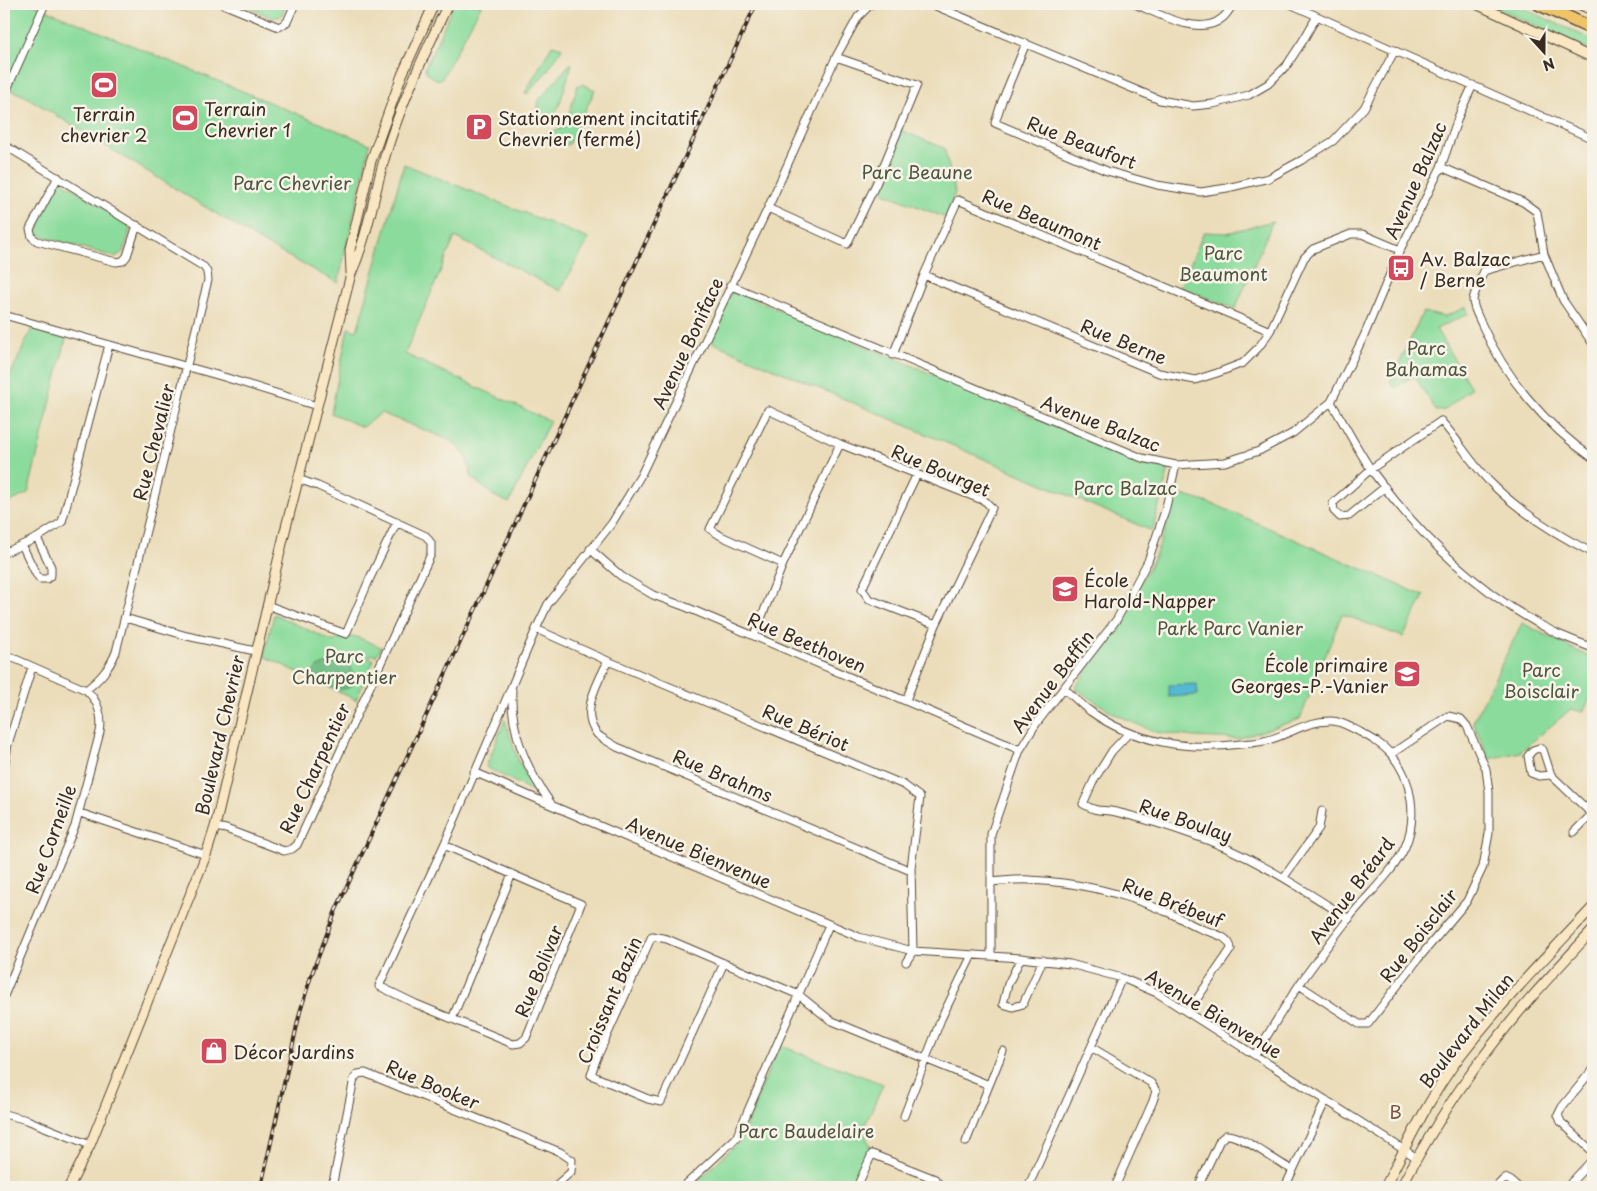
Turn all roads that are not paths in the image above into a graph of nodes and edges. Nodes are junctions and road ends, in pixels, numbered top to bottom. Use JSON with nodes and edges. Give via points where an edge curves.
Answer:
{"nodes":[{"id":1,"x":45,"y":4,"type":"edge"},
{"id":2,"x":223,"y":4,"type":"edge"},
{"id":3,"x":295,"y":4,"type":"edge"},
{"id":4,"x":434,"y":4,"type":"edge"},
{"id":5,"x":448,"y":4,"type":"edge"},
{"id":6,"x":871,"y":4,"type":"edge"},
{"id":7,"x":931,"y":4,"type":"edge"},
{"id":8,"x":1135,"y":4,"type":"edge"},
{"id":9,"x":1234,"y":4,"type":"edge"},
{"id":10,"x":1290,"y":4,"type":"edge"},
{"id":11,"x":1476,"y":4,"type":"edge"},
{"id":12,"x":1539,"y":4,"type":"edge"},
{"id":13,"x":1317,"y":16,"type":"junction"},
{"id":14,"x":1593,"y":29,"type":"edge"},
{"id":15,"x":1026,"y":43,"type":"junction"},
{"id":16,"x":1395,"y":50,"type":"junction"},
{"id":17,"x":836,"y":57,"type":"junction"},
{"id":18,"x":1593,"y":58,"type":"edge"},
{"id":19,"x":1473,"y":85,"type":"junction"},
{"id":20,"x":4,"y":96,"type":"edge"},
{"id":21,"x":1593,"y":139,"type":"edge"},
{"id":22,"x":4,"y":145,"type":"edge"},
{"id":23,"x":1441,"y":167,"type":"junction"},
{"id":24,"x":58,"y":177,"type":"junction"},
{"id":25,"x":768,"y":208,"type":"junction"},
{"id":26,"x":137,"y":225,"type":"junction"},
{"id":27,"x":1400,"y":250,"type":"junction"},
{"id":28,"x":1544,"y":254,"type":"junction"},
{"id":29,"x":351,"y":274,"type":"junction"},
{"id":30,"x":924,"y":275,"type":"junction"},
{"id":31,"x":730,"y":285,"type":"junction"},
{"id":32,"x":4,"y":315,"type":"edge"},
{"id":33,"x":1270,"y":331,"type":"junction"},
{"id":34,"x":1593,"y":344,"type":"edge"},
{"id":35,"x":109,"y":345,"type":"junction"},
{"id":36,"x":893,"y":355,"type":"junction"},
{"id":37,"x":187,"y":368,"type":"junction"},
{"id":38,"x":1331,"y":402,"type":"junction"},
{"id":39,"x":317,"y":406,"type":"junction"},
{"id":40,"x":840,"y":444,"type":"junction"},
{"id":41,"x":1593,"y":458,"type":"edge"},
{"id":42,"x":1176,"y":465,"type":"junction"},
{"id":43,"x":1371,"y":469,"type":"junction"},
{"id":44,"x":917,"y":474,"type":"junction"},
{"id":45,"x":298,"y":479,"type":"junction"},
{"id":46,"x":1385,"y":487,"type":"junction"},
{"id":47,"x":397,"y":522,"type":"junction"},
{"id":48,"x":37,"y":538,"type":"junction"},
{"id":49,"x":22,"y":545,"type":"junction"},
{"id":50,"x":590,"y":549,"type":"junction"},
{"id":51,"x":4,"y":552,"type":"edge"},
{"id":52,"x":1593,"y":553,"type":"edge"},
{"id":53,"x":783,"y":564,"type":"junction"},
{"id":54,"x":266,"y":605,"type":"junction"},
{"id":55,"x":125,"y":618,"type":"junction"},
{"id":56,"x":936,"y":625,"type":"junction"},
{"id":57,"x":536,"y":629,"type":"junction"},
{"id":58,"x":754,"y":636,"type":"junction"},
{"id":59,"x":1593,"y":648,"type":"edge"},
{"id":60,"x":255,"y":651,"type":"junction"},
{"id":61,"x":4,"y":654,"type":"edge"},
{"id":62,"x":608,"y":661,"type":"junction"},
{"id":63,"x":32,"y":667,"type":"junction"},
{"id":64,"x":512,"y":685,"type":"junction"},
{"id":65,"x":1065,"y":689,"type":"junction"},
{"id":66,"x":86,"y":690,"type":"junction"},
{"id":67,"x":906,"y":700,"type":"junction"},
{"id":68,"x":1130,"y":733,"type":"junction"},
{"id":69,"x":6,"y":743,"type":"edge"},
{"id":70,"x":1020,"y":750,"type":"junction"},
{"id":71,"x":1391,"y":754,"type":"junction"},
{"id":72,"x":4,"y":769,"type":"edge"},
{"id":73,"x":474,"y":772,"type":"junction"},
{"id":74,"x":1551,"y":775,"type":"dead end"},
{"id":75,"x":552,"y":805,"type":"junction"},
{"id":76,"x":1322,"y":811,"type":"dead end"},
{"id":77,"x":80,"y":813,"type":"junction"},
{"id":78,"x":1593,"y":814,"type":"edge"},
{"id":79,"x":215,"y":827,"type":"junction"},
{"id":80,"x":1574,"y":832,"type":"dead end"},
{"id":81,"x":444,"y":845,"type":"junction"},
{"id":82,"x":206,"y":855,"type":"junction"},
{"id":83,"x":911,"y":871,"type":"junction"},
{"id":84,"x":512,"y":874,"type":"junction"},
{"id":85,"x":1284,"y":877,"type":"junction"},
{"id":86,"x":992,"y":882,"type":"junction"},
{"id":87,"x":1593,"y":908,"type":"edge"},
{"id":88,"x":1349,"y":919,"type":"junction"},
{"id":89,"x":829,"y":924,"type":"junction"},
{"id":90,"x":1593,"y":930,"type":"edge"},
{"id":91,"x":913,"y":951,"type":"junction"},
{"id":92,"x":972,"y":955,"type":"junction"},
{"id":93,"x":991,"y":956,"type":"junction"},
{"id":94,"x":1021,"y":958,"type":"junction"},
{"id":95,"x":1044,"y":960,"type":"junction"},
{"id":96,"x":906,"y":962,"type":"dead end"},
{"id":97,"x":724,"y":963,"type":"junction"},
{"id":98,"x":1122,"y":978,"type":"junction"},
{"id":99,"x":1299,"y":985,"type":"junction"},
{"id":100,"x":378,"y":986,"type":"joint"},
{"id":101,"x":798,"y":995,"type":"junction"},
{"id":102,"x":4,"y":996,"type":"edge"},
{"id":103,"x":1188,"y":1012,"type":"junction"},
{"id":104,"x":452,"y":1019,"type":"junction"},
{"id":105,"x":1091,"y":1047,"type":"junction"},
{"id":106,"x":1003,"y":1051,"type":"dead end"},
{"id":107,"x":1255,"y":1055,"type":"junction"},
{"id":108,"x":926,"y":1060,"type":"junction"},
{"id":109,"x":1593,"y":1069,"type":"edge"},
{"id":110,"x":989,"y":1085,"type":"junction"},
{"id":111,"x":1326,"y":1100,"type":"junction"},
{"id":112,"x":4,"y":1114,"type":"edge"},
{"id":113,"x":904,"y":1116,"type":"dead end"},
{"id":114,"x":966,"y":1142,"type":"dead end"},
{"id":115,"x":90,"y":1145,"type":"junction"},
{"id":116,"x":1404,"y":1149,"type":"junction"},
{"id":117,"x":1593,"y":1152,"type":"edge"},
{"id":118,"x":1417,"y":1158,"type":"junction"},
{"id":119,"x":1593,"y":1159,"type":"edge"},
{"id":120,"x":1293,"y":1170,"type":"junction"},
{"id":121,"x":69,"y":1187,"type":"edge"},
{"id":122,"x":332,"y":1187,"type":"edge"},
{"id":123,"x":554,"y":1187,"type":"edge"},
{"id":124,"x":683,"y":1187,"type":"edge"},
{"id":125,"x":857,"y":1187,"type":"edge"},
{"id":126,"x":939,"y":1187,"type":"edge"},
{"id":127,"x":1028,"y":1187,"type":"edge"},
{"id":128,"x":1115,"y":1187,"type":"edge"},
{"id":129,"x":1198,"y":1187,"type":"edge"},
{"id":130,"x":1285,"y":1187,"type":"edge"},
{"id":131,"x":1385,"y":1187,"type":"edge"},
{"id":132,"x":1401,"y":1187,"type":"edge"},
{"id":133,"x":1496,"y":1187,"type":"edge"},
{"id":134,"x":1518,"y":1187,"type":"edge"},
{"id":135,"x":1567,"y":1187,"type":"edge"}],
"edges":[{"from":1,"to":20,"type":"street"},
{"from":2,"to":3,"type":"street","via":[[279,27],[287,22]]},
{"from":4,"to":29,"type":"street","name":"Boulevard Chevrier","via":[[402,75],[371,161],[350,250]]},
{"from":5,"to":29,"type":"street","name":"Boulevard Chevrier","via":[[413,80],[386,153],[361,253]]},
{"from":6,"to":17,"type":"street","name":"Avenue Boniface","via":[[858,17]]},
{"from":7,"to":15,"type":"street"},
{"from":8,"to":9,"type":"street","via":[[1187,25],[1206,26],[1221,20]]},
{"from":10,"to":13,"type":"street"},
{"from":11,"to":18,"type":"street"},
{"from":12,"to":14,"type":"highway"},
{"from":13,"to":15,"type":"street","via":[[1287,65],[1268,84],[1249,95],[1193,106],[1160,100]]},
{"from":13,"to":16,"type":"street"},
{"from":15,"to":16,"type":"street","name":"Rue Beaufort","via":[[995,123],[1107,171],[1157,185],[1200,192],[1269,178],[1333,141],[1364,108]]},
{"from":16,"to":19,"type":"street"},
{"from":17,"to":25,"type":"street","name":"Avenue Boniface"},
{"from":17,"to":25,"type":"street","via":[[917,85],[876,184],[847,244]]},
{"from":19,"to":21,"type":"street"},
{"from":19,"to":23,"type":"street","name":"Avenue Balzac"},
{"from":22,"to":24,"type":"street","name":"Rue Chevalier"},
{"from":23,"to":27,"type":"street","name":"Avenue Balzac"},
{"from":23,"to":28,"type":"street","via":[[1523,202],[1537,212]]},
{"from":24,"to":26,"type":"street","name":"Rue Chevalier"},
{"from":24,"to":26,"type":"street","via":[[30,229],[32,237],[116,262],[127,256]]},
{"from":25,"to":31,"type":"street","name":"Avenue Boniface"},
{"from":26,"to":37,"type":"street","name":"Rue Chevalier","via":[[204,266],[207,272],[207,286]]},
{"from":27,"to":33,"type":"street","name":"Rue Berne","via":[[1362,234],[1351,234],[1313,249],[1304,258]]},
{"from":27,"to":38,"type":"street","name":"Avenue Balzac","via":[[1364,336]]},
{"from":28,"to":34,"type":"street","via":[[1563,300]]},
{"from":28,"to":41,"type":"street","via":[[1484,272],[1473,300],[1476,313],[1489,341],[1535,407]]},
{"from":29,"to":39,"type":"street","name":"Boulevard Chevrier"},
{"from":30,"to":33,"type":"street","name":"Rue Berne","via":[[1159,373],[1195,380],[1243,363]]},
{"from":30,"to":33,"type":"street","name":"Rue Beaumont","via":[[958,200]]},
{"from":30,"to":36,"type":"street","name":"Rue Beaumont"},
{"from":31,"to":36,"type":"street","name":"Avenue Balzac"},
{"from":31,"to":50,"type":"street","name":"Avenue Boniface","via":[[641,475],[612,523]]},
{"from":32,"to":35,"type":"street"},
{"from":35,"to":37,"type":"street"},
{"from":35,"to":48,"type":"street","via":[[62,522]]},
{"from":36,"to":42,"type":"street","name":"Avenue Balzac","via":[[1142,458]]},
{"from":37,"to":39,"type":"street"},
{"from":37,"to":55,"type":"street","name":"Rue Chevalier"},
{"from":38,"to":42,"type":"street","name":"Avenue Balzac","via":[[1293,433],[1259,451],[1225,462]]},
{"from":38,"to":43,"type":"street"},
{"from":39,"to":45,"type":"street","name":"Boulevard Chevrier"},
{"from":40,"to":44,"type":"street","name":"Rue Bourget"},
{"from":40,"to":53,"type":"street"},
{"from":40,"to":53,"type":"street","name":"Rue Bourget","via":[[768,410],[710,529]]},
{"from":42,"to":65,"type":"street","name":"Avenue Baffin","via":[[1148,560],[1117,619]]},
{"from":43,"to":46,"type":"street"},
{"from":43,"to":46,"type":"street","via":[[1333,503],[1334,511],[1340,517],[1349,516]]},
{"from":43,"to":52,"type":"street","via":[[1441,421],[1492,484],[1560,536]]},
{"from":44,"to":56,"type":"street","via":[[862,589],[869,599]]},
{"from":44,"to":56,"type":"street","name":"Rue Bourget","via":[[985,501],[992,508]]},
{"from":45,"to":47,"type":"street","name":"Rue Charpentier"},
{"from":45,"to":54,"type":"street","name":"Boulevard Chevrier"},
{"from":46,"to":59,"type":"street","via":[[1455,565],[1521,613],[1557,634]]},
{"from":47,"to":54,"type":"street","via":[[346,634]]},
{"from":47,"to":79,"type":"street","name":"Rue Charpentier","via":[[426,536],[431,543],[431,554],[297,845],[284,851]]},
{"from":48,"to":49,"type":"street"},
{"from":48,"to":49,"type":"street","via":[[51,567],[46,578],[40,579],[36,574]]},
{"from":49,"to":51,"type":"street"},
{"from":50,"to":57,"type":"street","name":"Avenue Boniface","via":[[548,604]]},
{"from":50,"to":58,"type":"street","name":"Rue Beethoven","via":[[621,576],[652,595]]},
{"from":53,"to":58,"type":"street"},
{"from":54,"to":60,"type":"street","name":"Boulevard Chevrier"},
{"from":55,"to":60,"type":"street"},
{"from":55,"to":66,"type":"street","name":"Rue Chevalier","via":[[110,666]]},
{"from":56,"to":67,"type":"street","name":"Rue Bourget"},
{"from":57,"to":62,"type":"street","name":"Rue Bériot"},
{"from":57,"to":64,"type":"street","name":"Avenue Boniface"},
{"from":58,"to":67,"type":"street","name":"Rue Beethoven"},
{"from":60,"to":79,"type":"street","name":"Boulevard Chevrier"},
{"from":61,"to":63,"type":"street"},
{"from":62,"to":83,"type":"street","name":"Rue Bériot","via":[[904,785],[920,797]]},
{"from":62,"to":83,"type":"street","name":"Rue Brahms","via":[[588,711],[591,725],[598,735],[617,746]]},
{"from":63,"to":66,"type":"street"},
{"from":63,"to":69,"type":"street"},
{"from":64,"to":73,"type":"street","name":"Avenue Boniface"},
{"from":64,"to":75,"type":"street","name":"Avenue Boniface","via":[[511,708],[525,762]]},
{"from":65,"to":68,"type":"street","name":"Avenue Bréard","via":[[1090,711]]},
{"from":65,"to":70,"type":"street","name":"Avenue Baffin","via":[[1036,724]]},
{"from":66,"to":77,"type":"street","name":"Rue Corneille","via":[[97,706],[101,725]]},
{"from":67,"to":70,"type":"street","name":"Rue Beethoven"},
{"from":68,"to":71,"type":"street","name":"Avenue Bréard","via":[[1184,746],[1220,747],[1264,741],[1311,723],[1334,721],[1375,741]]},
{"from":68,"to":85,"type":"street","name":"Rue Boulay","via":[[1112,751],[1084,804],[1094,811],[1114,812],[1189,833]]},
{"from":69,"to":72,"type":"street"},
{"from":70,"to":86,"type":"street","name":"Avenue Baffin","via":[[991,834]]},
{"from":71,"to":88,"type":"street","name":"Avenue Bréard","via":[[1410,793],[1412,816],[1408,837],[1397,860]]},
{"from":71,"to":99,"type":"street","name":"Rue Boisclair","via":[[1448,716],[1461,720],[1467,726],[1486,769],[1489,792],[1489,833],[1483,867],[1466,901],[1368,1024],[1359,1024]]},
{"from":73,"to":75,"type":"street","name":"Avenue Bienvenue"},
{"from":73,"to":81,"type":"street","name":"Avenue Boniface"},
{"from":74,"to":78,"type":"street"},
{"from":75,"to":89,"type":"street","name":"Avenue Bienvenue"},
{"from":76,"to":85,"type":"street","via":[[1319,828]]},
{"from":77,"to":82,"type":"street"},
{"from":77,"to":102,"type":"street","name":"Rue Corneille"},
{"from":78,"to":80,"type":"street"},
{"from":79,"to":82,"type":"street","name":"Boulevard Chevrier"},
{"from":81,"to":84,"type":"street","name":"Rue Bolivar"},
{"from":81,"to":100,"type":"street","name":"Avenue Boniface"},
{"from":82,"to":115,"type":"street","name":"Boulevard Chevrier"},
{"from":83,"to":91,"type":"street","name":"Rue Bériot"},
{"from":84,"to":104,"type":"street"},
{"from":84,"to":104,"type":"street","name":"Rue Bolivar","via":[[581,904],[526,1038],[512,1044]]},
{"from":85,"to":88,"type":"street","name":"Rue Boulay"},
{"from":86,"to":93,"type":"street","name":"Avenue Baffin"},
{"from":86,"to":103,"type":"street","name":"Rue Brébeuf","via":[[1029,880],[1075,885],[1164,910],[1226,938],[1231,949]]},
{"from":87,"to":116,"type":"street","name":"Boulevard Milan","via":[[1530,974],[1461,1056],[1427,1106]]},
{"from":88,"to":99,"type":"street","name":"Avenue Bréard"},
{"from":89,"to":91,"type":"street","name":"Avenue Bienvenue","via":[[859,938]]},
{"from":89,"to":101,"type":"street"},
{"from":90,"to":118,"type":"street","name":"Boulevard Milan","via":[[1475,1066]]},
{"from":91,"to":92,"type":"street","name":"Avenue Bienvenue"},
{"from":91,"to":96,"type":"street"},
{"from":92,"to":93,"type":"street","name":"Avenue Bienvenue"},
{"from":92,"to":108,"type":"street","via":[[941,1019]]},
{"from":93,"to":94,"type":"street","name":"Avenue Bienvenue"},
{"from":94,"to":95,"type":"street","name":"Avenue Bienvenue"},
{"from":94,"to":95,"type":"street","via":[[1008,984],[1003,1004],[1013,1007],[1024,1004]]},
{"from":95,"to":98,"type":"street","name":"Avenue Bienvenue"},
{"from":97,"to":97,"type":"street","name":"Croissant Bazin","via":[[661,1102],[591,1075],[652,936],[668,939]]},
{"from":97,"to":101,"type":"street","name":"Croissant Bazin"},
{"from":98,"to":103,"type":"street","name":"Avenue Bienvenue","via":[[1157,993]]},
{"from":98,"to":105,"type":"street"},
{"from":99,"to":107,"type":"street","name":"Avenue Bréard"},
{"from":100,"to":104,"type":"street","name":"Rue Bolivar"},
{"from":101,"to":108,"type":"street","name":"Croissant Bazin","via":[[830,1020]]},
{"from":101,"to":124,"type":"street","via":[[736,1138]]},
{"from":103,"to":107,"type":"street","name":"Avenue Bienvenue"},
{"from":105,"to":127,"type":"street"},
{"from":105,"to":128,"type":"street","via":[[1156,1089]]},
{"from":106,"to":110,"type":"street"},
{"from":107,"to":111,"type":"street","name":"Avenue Bienvenue"},
{"from":108,"to":110,"type":"street","name":"Croissant Bazin"},
{"from":108,"to":113,"type":"street"},
{"from":109,"to":117,"type":"street","via":[[1558,1114],[1561,1122]]},
{"from":110,"to":114,"type":"street"},
{"from":111,"to":116,"type":"street","name":"Avenue Bienvenue"},
{"from":111,"to":120,"type":"street"},
{"from":112,"to":115,"type":"street"},
{"from":115,"to":121,"type":"street","name":"Boulevard Chevrier"},
{"from":116,"to":118,"type":"street","name":"Avenue Bienvenue"},
{"from":116,"to":131,"type":"street","name":"Boulevard Milan"},
{"from":118,"to":132,"type":"street","name":"Boulevard Milan"},
{"from":119,"to":135,"type":"street"},
{"from":120,"to":129,"type":"street","via":[[1235,1135],[1226,1135],[1220,1140]]},
{"from":120,"to":130,"type":"street"},
{"from":122,"to":123,"type":"street","name":"Rue Booker","via":[[354,1080],[365,1072],[560,1152],[572,1160],[571,1172]]},
{"from":125,"to":126,"type":"street","via":[[872,1154],[935,1180]]},
{"from":133,"to":134,"type":"street","via":[[1505,1178]]}]}
